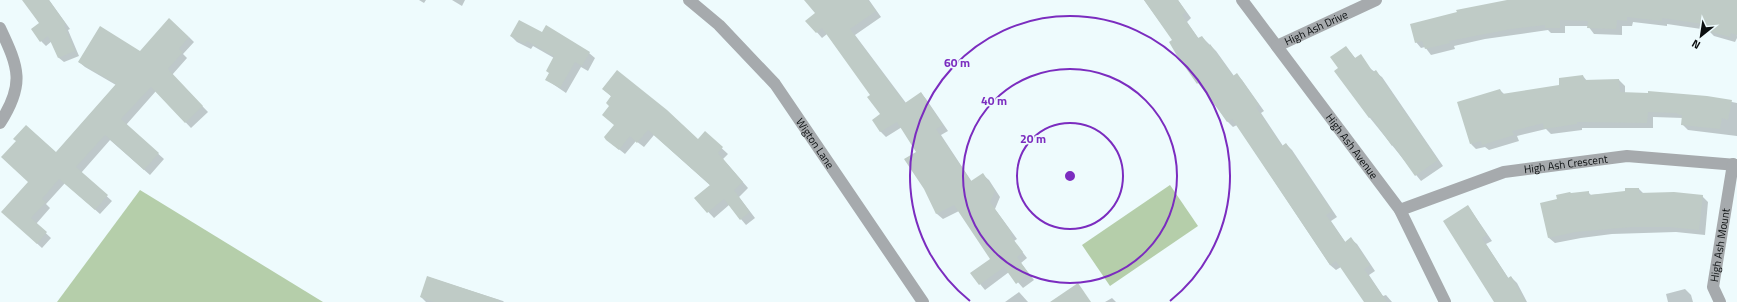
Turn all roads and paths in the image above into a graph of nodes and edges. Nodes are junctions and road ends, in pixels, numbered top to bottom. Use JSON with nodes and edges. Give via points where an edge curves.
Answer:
{"nodes":[{"id":1,"x":689,"y":0,"type":"edge"},
{"id":2,"x":1242,"y":0,"type":"edge"},
{"id":3,"x":1376,"y":0,"type":"edge"},
{"id":4,"x":0,"y":28,"type":"edge"},
{"id":5,"x":1277,"y":46,"type":"junction"},
{"id":6,"x":0,"y":123,"type":"edge"},
{"id":7,"x":1735,"y":164,"type":"edge"},
{"id":8,"x":1400,"y":210,"type":"junction"},
{"id":9,"x":923,"y":302,"type":"edge"},
{"id":10,"x":1445,"y":302,"type":"edge"},
{"id":11,"x":1720,"y":302,"type":"edge"}],
"edges":[{"from":1,"to":9,"type":"street","name":"Wigton Lane","via":[[719,25],[776,84]]},
{"from":2,"to":5,"type":"street","name":"High Ash Avenue"},
{"from":3,"to":5,"type":"street","name":"High Ash Drive"},
{"from":4,"to":6,"type":"street","via":[[14,58],[18,79],[13,97]]},
{"from":5,"to":8,"type":"street","name":"High Ash Avenue"},
{"from":7,"to":8,"type":"street","name":"High Ash Crescent","via":[[1627,156],[1504,172]]},
{"from":7,"to":11,"type":"street","name":"High Ash Mount","via":[[1713,287]]},
{"from":8,"to":10,"type":"street","name":"High Ash Avenue"}]}
